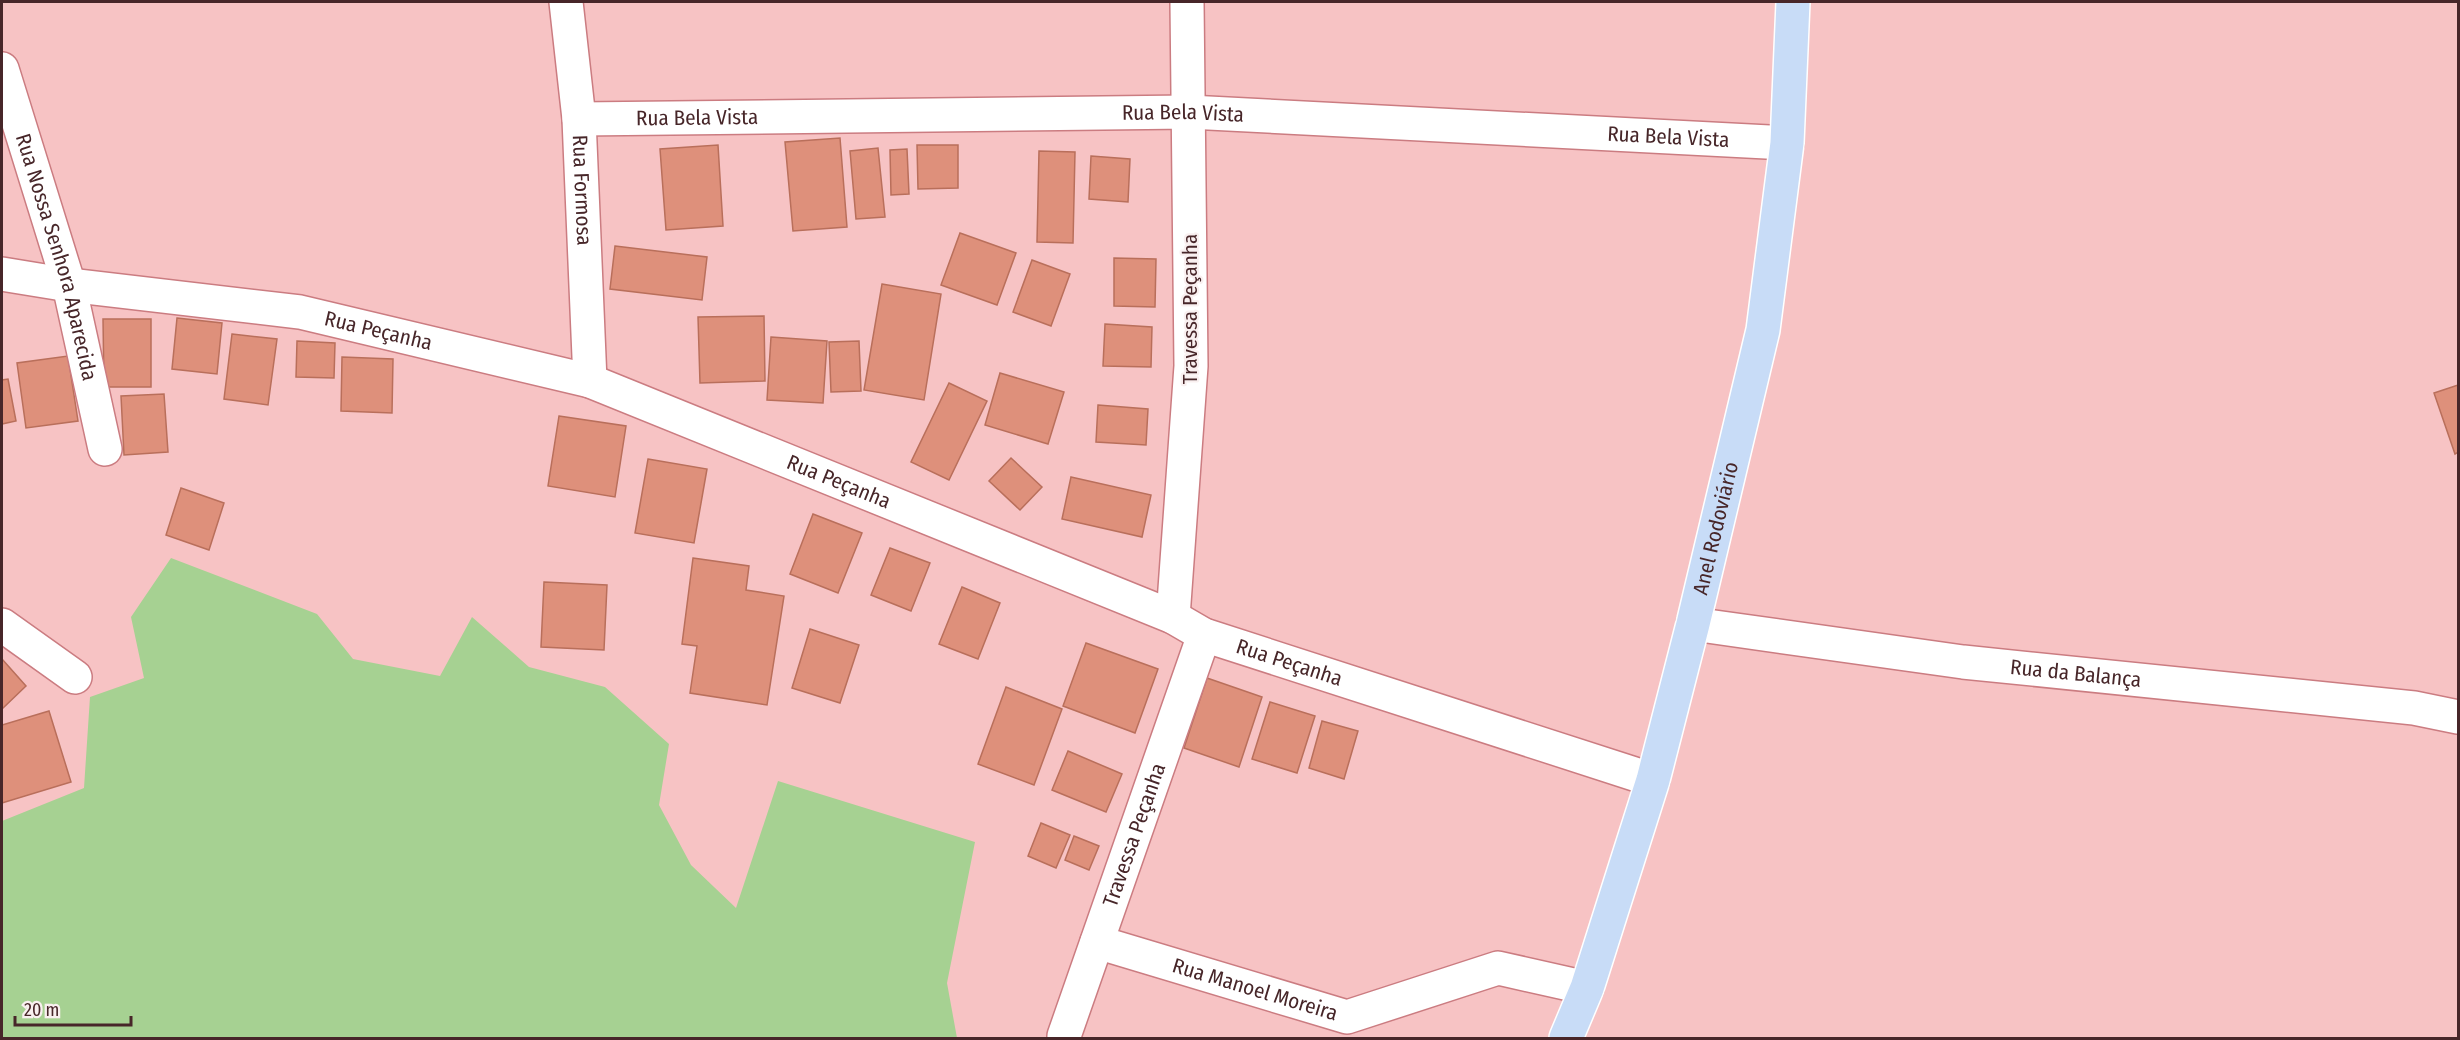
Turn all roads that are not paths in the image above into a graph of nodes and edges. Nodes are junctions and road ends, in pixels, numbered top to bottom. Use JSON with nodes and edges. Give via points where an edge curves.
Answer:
{"nodes":[{"id":1,"x":566,"y":2,"type":"edge"},
{"id":2,"x":1186,"y":2,"type":"edge"},
{"id":3,"x":1793,"y":2,"type":"edge"},
{"id":4,"x":2,"y":69,"type":"edge"},
{"id":5,"x":1189,"y":112,"type":"junction"},
{"id":6,"x":579,"y":119,"type":"junction"},
{"id":7,"x":1787,"y":143,"type":"junction"},
{"id":8,"x":2,"y":274,"type":"edge"},
{"id":9,"x":69,"y":285,"type":"junction"},
{"id":10,"x":590,"y":381,"type":"junction"},
{"id":11,"x":105,"y":450,"type":"dead end"},
{"id":12,"x":1173,"y":617,"type":"junction"},
{"id":13,"x":1693,"y":624,"type":"junction"},
{"id":14,"x":2,"y":625,"type":"edge"},
{"id":15,"x":1204,"y":635,"type":"junction"},
{"id":16,"x":75,"y":677,"type":"dead end"},
{"id":17,"x":2458,"y":717,"type":"edge"},
{"id":18,"x":1653,"y":780,"type":"junction"},
{"id":19,"x":1097,"y":942,"type":"junction"},
{"id":20,"x":1587,"y":988,"type":"junction"},
{"id":21,"x":1064,"y":1036,"type":"dead end"},
{"id":22,"x":1566,"y":1038,"type":"edge"}],
"edges":[{"from":1,"to":6,"type":"street","name":"Rua Formosa"},
{"from":2,"to":5,"type":"street","name":"Travessa Peçanha"},
{"from":3,"to":7,"type":"main road","name":"Anel Rodoviário"},
{"from":4,"to":9,"type":"street","name":"Rua Nossa Senhora Aparecida"},
{"from":5,"to":6,"type":"street","name":"Rua Bela Vista"},
{"from":5,"to":7,"type":"street","name":"Rua Bela Vista"},
{"from":5,"to":12,"type":"street","name":"Travessa Peçanha","via":[[1191,366]]},
{"from":6,"to":10,"type":"street","name":"Rua Formosa"},
{"from":7,"to":13,"type":"main road","name":"Anel Rodoviário","via":[[1763,330]]},
{"from":8,"to":9,"type":"street","name":"Rua Peçanha"},
{"from":9,"to":10,"type":"street","name":"Rua Peçanha","via":[[300,312]]},
{"from":9,"to":11,"type":"street","name":"Rua Nossa Senhora Aparecida"},
{"from":10,"to":12,"type":"street","name":"Rua Peçanha"},
{"from":12,"to":15,"type":"street","name":"Rua Peçanha"},
{"from":13,"to":17,"type":"street","name":"Rua da Balança","via":[[1963,662],[2414,708]]},
{"from":13,"to":18,"type":"main road","name":"Anel Rodoviário"},
{"from":14,"to":16,"type":"street"},
{"from":15,"to":18,"type":"street","name":"Rua Peçanha"},
{"from":15,"to":19,"type":"street","name":"Travessa Peçanha"},
{"from":18,"to":20,"type":"main road","name":"Anel Rodoviário"},
{"from":19,"to":20,"type":"street","name":"Rua Manoel Moreira","via":[[1347,1017],[1498,968]]},
{"from":19,"to":21,"type":"street","name":"Travessa Peçanha"},
{"from":20,"to":22,"type":"main road","name":"Anel Rodoviário"}]}
